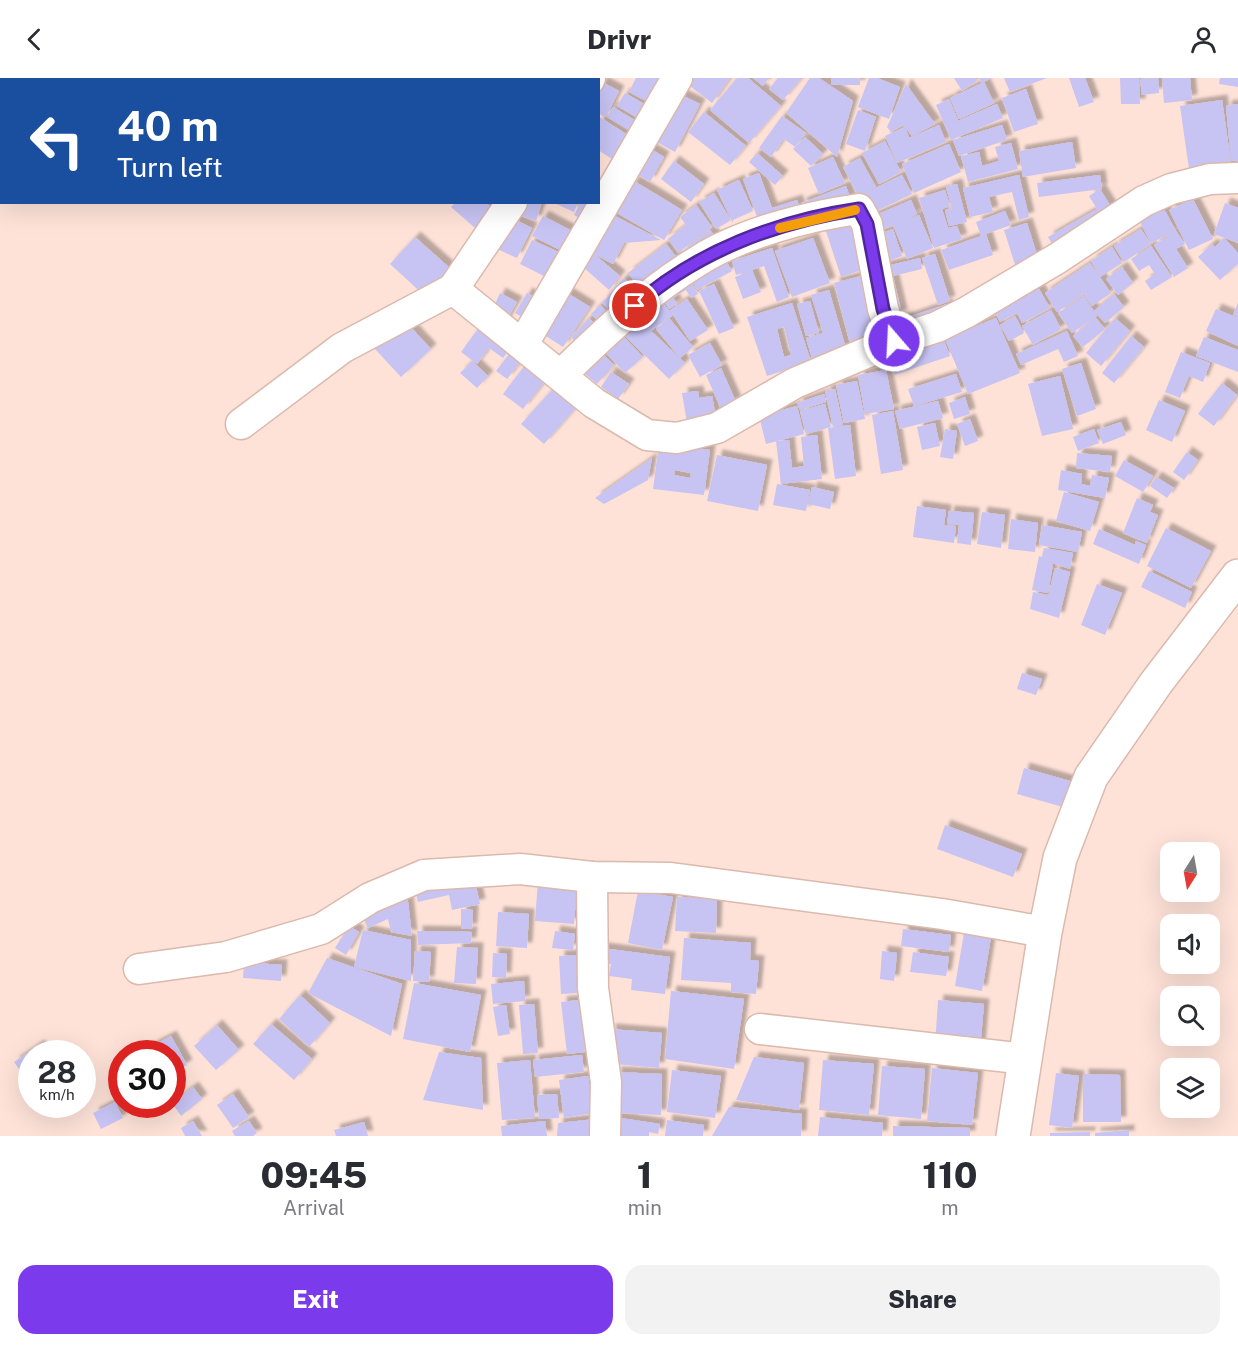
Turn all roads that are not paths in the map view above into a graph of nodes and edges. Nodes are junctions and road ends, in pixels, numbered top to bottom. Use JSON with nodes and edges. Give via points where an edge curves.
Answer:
{"nodes":[{"id":1,"x":676,"y":78,"type":"edge"},
{"id":2,"x":1238,"y":178,"type":"edge"},
{"id":3,"x":511,"y":204,"type":"edge"},
{"id":4,"x":453,"y":289,"type":"junction"},
{"id":5,"x":894,"y":341,"type":"junction"},
{"id":6,"x":523,"y":344,"type":"junction"},
{"id":7,"x":561,"y":375,"type":"junction"},
{"id":8,"x":241,"y":424,"type":"dead end"},
{"id":9,"x":1238,"y":576,"type":"edge"},
{"id":10,"x":592,"y":877,"type":"junction"},
{"id":11,"x":1045,"y":932,"type":"junction"},
{"id":12,"x":139,"y":969,"type":"dead end"},
{"id":13,"x":760,"y":1029,"type":"dead end"},
{"id":14,"x":1026,"y":1059,"type":"junction"},
{"id":15,"x":605,"y":1136,"type":"edge"},
{"id":16,"x":1013,"y":1136,"type":"edge"}],
"edges":[{"from":1,"to":6,"type":"street"},
{"from":2,"to":5,"type":"street","via":[[1210,179],[1144,201],[967,312],[938,327]]},
{"from":3,"to":4,"type":"street"},
{"from":4,"to":6,"type":"street"},
{"from":4,"to":8,"type":"street","via":[[342,348]]},
{"from":5,"to":7,"type":"street","via":[[795,383],[717,428],[677,438],[646,435],[594,403]]},
{"from":5,"to":7,"type":"street","via":[[883,309],[867,224],[859,209],[753,235],[700,260],[650,293]]},
{"from":6,"to":7,"type":"street"},
{"from":9,"to":11,"type":"street","via":[[1156,683],[1091,777],[1060,858]]},
{"from":10,"to":11,"type":"street","via":[[671,878],[942,914]]},
{"from":10,"to":12,"type":"street","via":[[520,869],[424,874],[370,898],[321,929],[226,957]]},
{"from":10,"to":15,"type":"street","via":[[593,988],[606,1082]]},
{"from":11,"to":14,"type":"street"},
{"from":13,"to":14,"type":"street"},
{"from":14,"to":16,"type":"street"}]}
